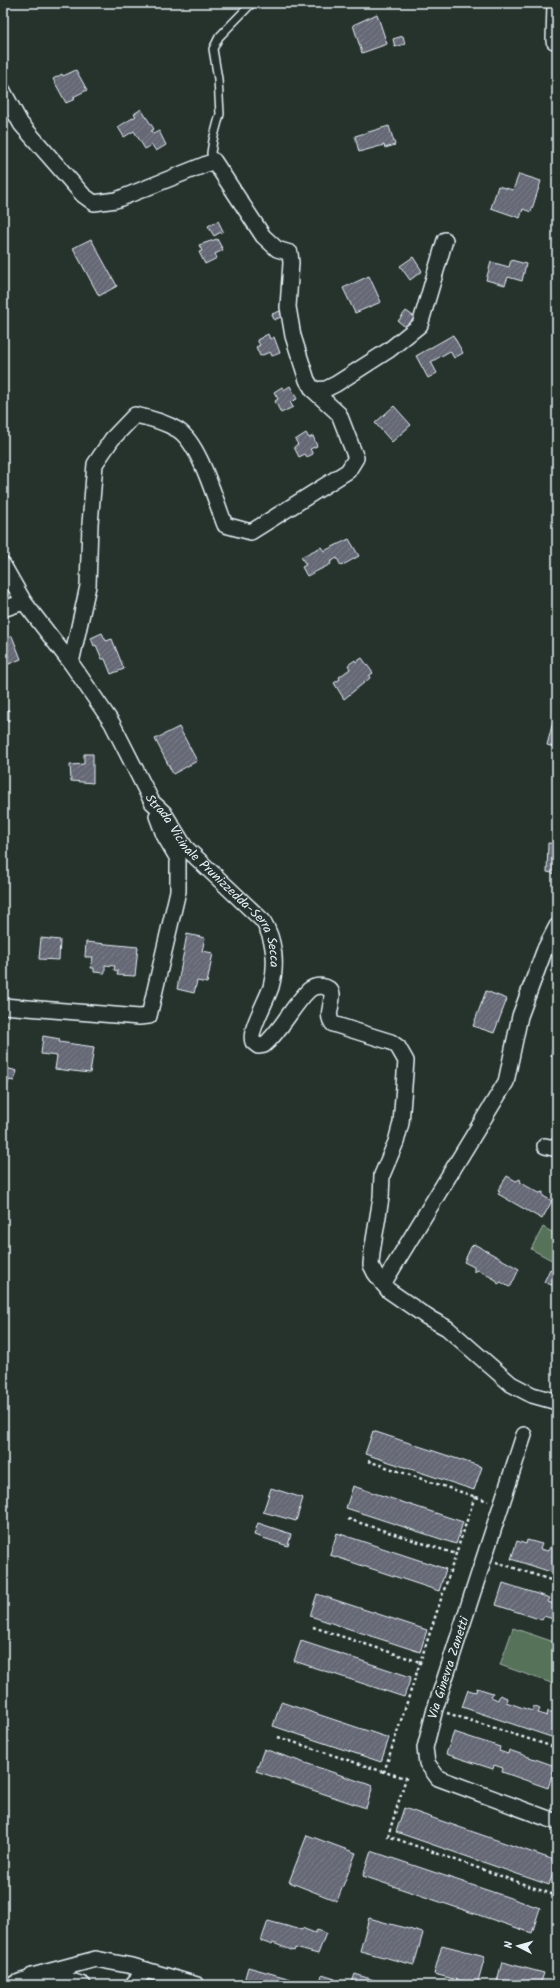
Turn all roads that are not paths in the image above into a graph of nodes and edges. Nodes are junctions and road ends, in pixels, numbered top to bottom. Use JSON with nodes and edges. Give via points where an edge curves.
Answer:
{"nodes":[{"id":1,"x":252,"y":3,"type":"edge"},
{"id":2,"x":555,"y":3,"type":"edge"},
{"id":3,"x":554,"y":42,"type":"dead end"},
{"id":4,"x":3,"y":91,"type":"edge"},
{"id":5,"x":214,"y":161,"type":"junction"},
{"id":6,"x":445,"y":240,"type":"dead end"},
{"id":7,"x":313,"y":390,"type":"junction"},
{"id":8,"x":3,"y":565,"type":"edge"},
{"id":9,"x":24,"y":602,"type":"junction"},
{"id":10,"x":3,"y":609,"type":"edge"},
{"id":11,"x":71,"y":663,"type":"junction"},
{"id":12,"x":152,"y":802,"type":"junction"},
{"id":13,"x":557,"y":926,"type":"edge"},
{"id":14,"x":3,"y":1006,"type":"edge"},
{"id":15,"x":383,"y":1284,"type":"junction"},
{"id":16,"x":557,"y":1402,"type":"edge"},
{"id":17,"x":524,"y":1435,"type":"dead end"},
{"id":18,"x":557,"y":1822,"type":"edge"},
{"id":19,"x":146,"y":1970,"type":"junction"},
{"id":20,"x":32,"y":1976,"type":"junction"},
{"id":21,"x":12,"y":1985,"type":"edge"},
{"id":22,"x":83,"y":1985,"type":"edge"},
{"id":23,"x":132,"y":1985,"type":"edge"},
{"id":24,"x":197,"y":1985,"type":"edge"}],
"edges":[{"from":1,"to":5,"type":"lane","via":[[219,37],[213,48],[220,114],[211,153]]},
{"from":2,"to":3,"type":"street"},
{"from":4,"to":5,"type":"street","via":[[21,124],[83,195],[94,203],[116,200]]},
{"from":5,"to":7,"type":"street","via":[[263,236],[277,249],[290,253],[289,314],[293,336],[307,380]]},
{"from":6,"to":7,"type":"street","via":[[420,325],[389,350],[336,384],[326,389]]},
{"from":7,"to":11,"type":"street","via":[[339,414],[356,458],[348,471],[251,532],[225,525],[198,453],[179,431],[159,420],[135,415],[112,439],[95,464],[88,586]]},
{"from":8,"to":9,"type":"street","name":"Strada Vicinale Prunizzedda-Serra Secca"},
{"from":9,"to":10,"type":"street"},
{"from":9,"to":11,"type":"street","name":"Strada Vicinale Prunizzedda-Serra Secca"},
{"from":11,"to":12,"type":"street","name":"Strada Vicinale Prunizzedda-Serra Secca","via":[[112,723]]},
{"from":12,"to":14,"type":"street","via":[[164,835],[178,859],[178,891],[150,1016]]},
{"from":12,"to":15,"type":"street","name":"Strada Vicinale Prunizzedda-Serra Secca","via":[[164,813],[185,847],[263,921],[270,932],[274,952],[271,987],[252,1034],[253,1042],[258,1046],[264,1045],[310,990],[323,986],[329,988],[332,994],[328,1014],[333,1024],[391,1042],[403,1054],[407,1070],[401,1123],[382,1175],[372,1252],[371,1265]]},
{"from":13,"to":15,"type":"street","via":[[520,1016],[506,1082]]},
{"from":15,"to":16,"type":"street","name":"Strada Vicinale Prunizzedda-Serra Secca","via":[[426,1317],[447,1328],[511,1384],[532,1395]]},
{"from":17,"to":18,"type":"street","name":"Via Ginevra Zanetti","via":[[424,1748],[427,1763],[438,1778]]},
{"from":19,"to":20,"type":"street","via":[[96,1959]]},
{"from":19,"to":23,"type":"street"},
{"from":19,"to":24,"type":"street"},
{"from":20,"to":21,"type":"street"},
{"from":20,"to":22,"type":"street","via":[[56,1976]]}]}
